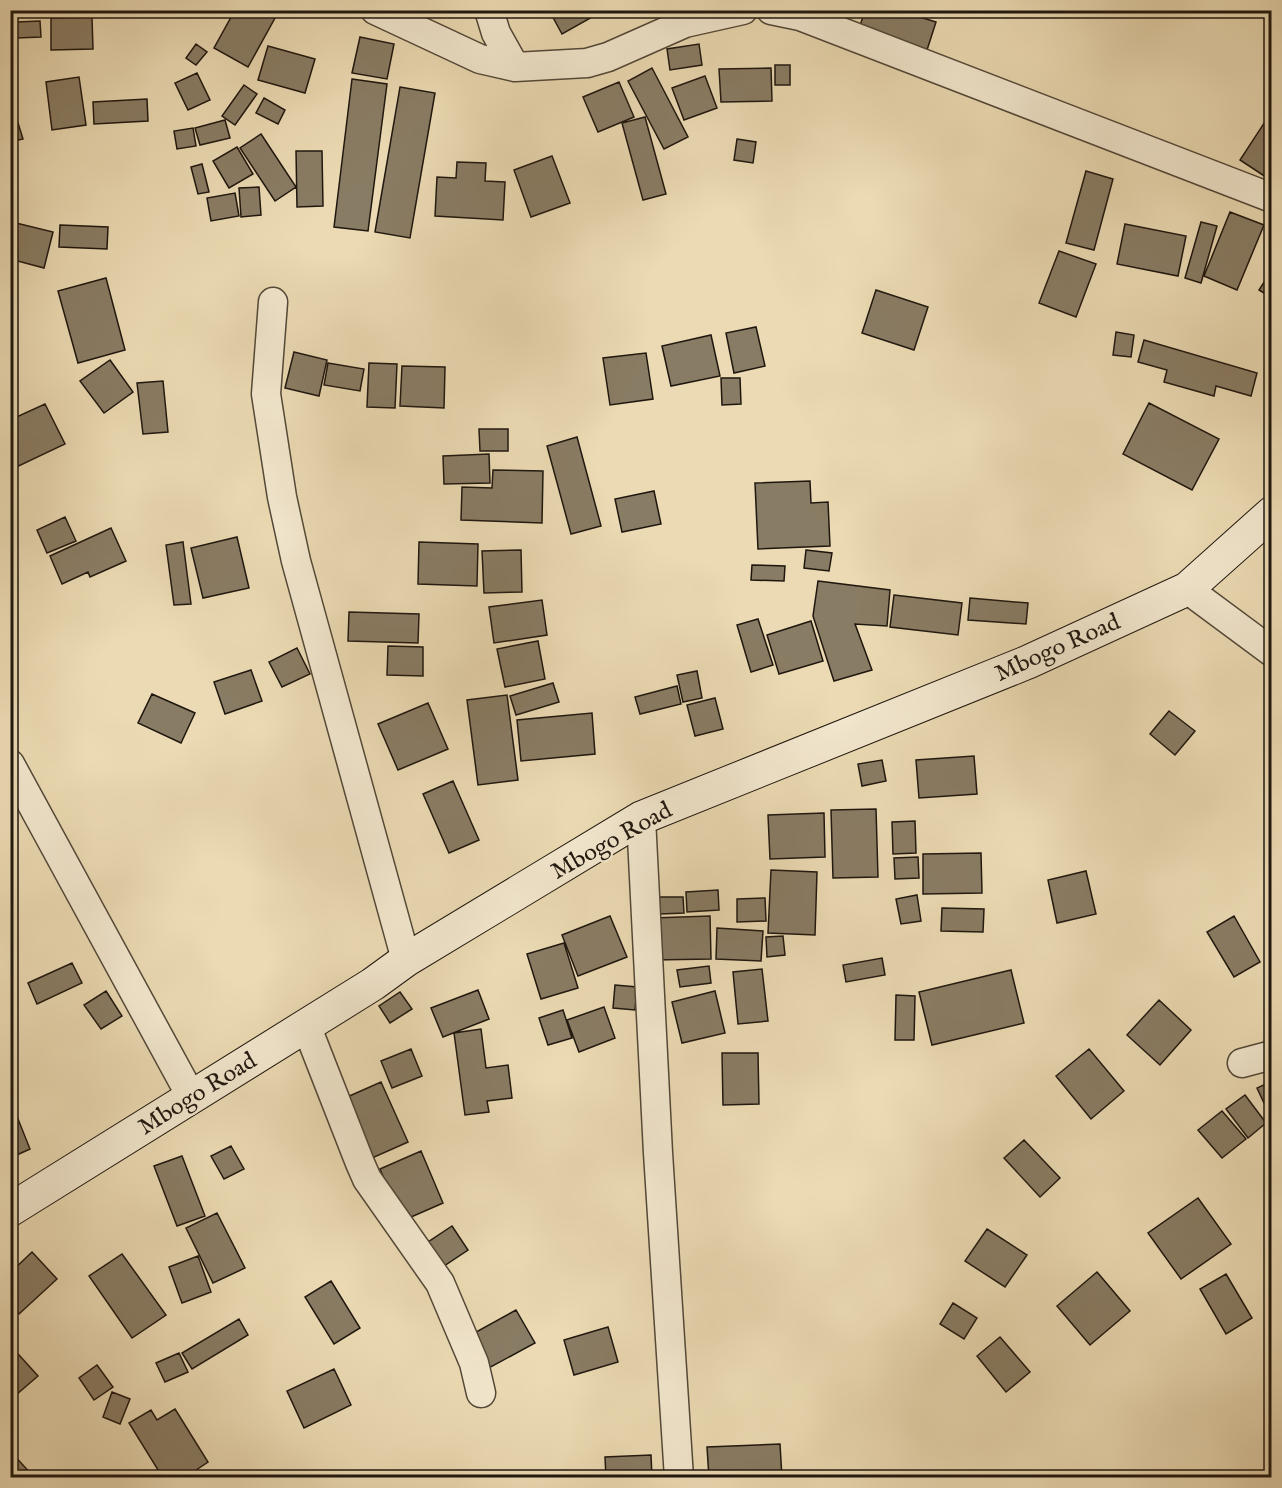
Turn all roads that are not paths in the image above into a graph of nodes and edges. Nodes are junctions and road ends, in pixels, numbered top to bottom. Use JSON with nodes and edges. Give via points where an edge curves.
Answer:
{"nodes":[{"id":1,"x":375,"y":10,"type":"edge"},
{"id":2,"x":489,"y":10,"type":"edge"},
{"id":3,"x":743,"y":10,"type":"edge"},
{"id":4,"x":771,"y":10,"type":"edge"},
{"id":5,"x":515,"y":67,"type":"junction"},
{"id":6,"x":1272,"y":198,"type":"edge"},
{"id":7,"x":273,"y":302,"type":"dead end"},
{"id":8,"x":1272,"y":513,"type":"edge"},
{"id":9,"x":1187,"y":589,"type":"junction"},
{"id":10,"x":1272,"y":652,"type":"edge"},
{"id":11,"x":10,"y":764,"type":"edge"},
{"id":12,"x":641,"y":818,"type":"junction"},
{"id":13,"x":406,"y":960,"type":"junction"},
{"id":14,"x":306,"y":1025,"type":"junction"},
{"id":15,"x":1272,"y":1055,"type":"edge"},
{"id":16,"x":1242,"y":1063,"type":"dead end"},
{"id":17,"x":191,"y":1096,"type":"junction"},
{"id":18,"x":10,"y":1210,"type":"edge"},
{"id":19,"x":481,"y":1393,"type":"dead end"},
{"id":20,"x":679,"y":1478,"type":"edge"}],
"edges":[{"from":1,"to":5,"type":"street","via":[[480,59]]},
{"from":2,"to":5,"type":"street","via":[[496,33]]},
{"from":3,"to":5,"type":"street","via":[[685,23],[587,63]]},
{"from":4,"to":6,"type":"street","via":[[800,16]]},
{"from":7,"to":13,"type":"street","via":[[266,394],[282,497],[296,561]]},
{"from":8,"to":9,"type":"main road","name":"Mbogo Road"},
{"from":9,"to":10,"type":"street"},
{"from":9,"to":12,"type":"main road","name":"Mbogo Road","via":[[1028,662]]},
{"from":11,"to":17,"type":"street"},
{"from":12,"to":13,"type":"main road","name":"Mbogo Road"},
{"from":12,"to":20,"type":"street"},
{"from":13,"to":14,"type":"main road","name":"Mbogo Road"},
{"from":14,"to":17,"type":"main road","name":"Mbogo Road"},
{"from":14,"to":19,"type":"street","via":[[367,1179],[440,1283],[474,1363]]},
{"from":15,"to":16,"type":"street"},
{"from":17,"to":18,"type":"main road","name":"Mbogo Road"}]}
